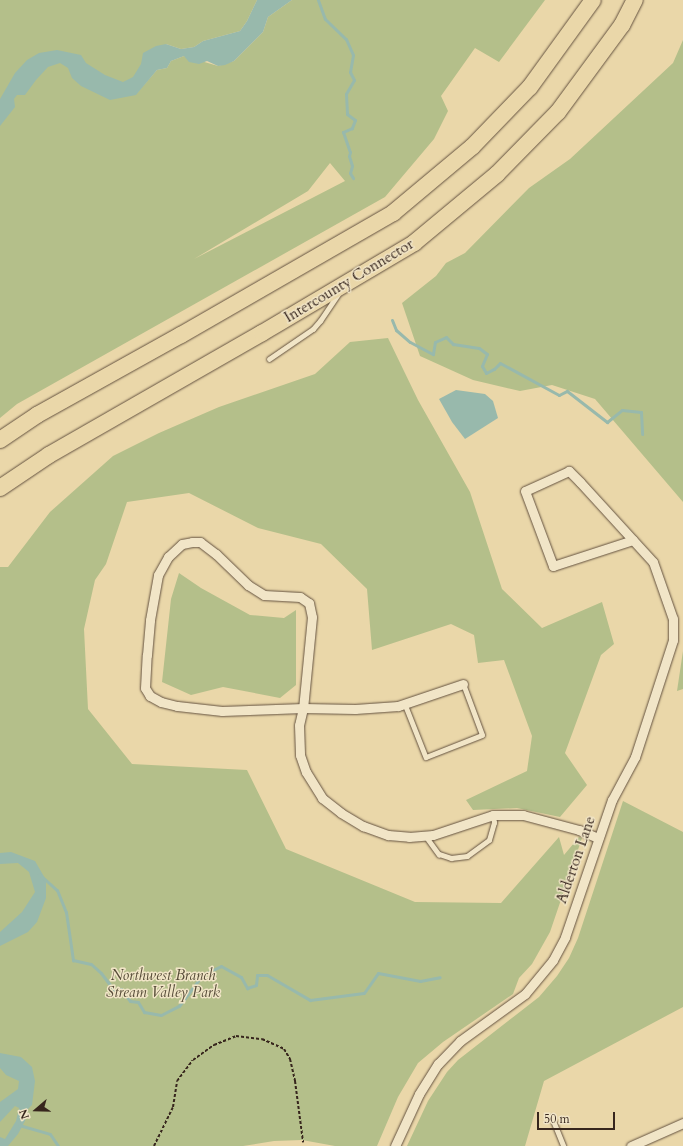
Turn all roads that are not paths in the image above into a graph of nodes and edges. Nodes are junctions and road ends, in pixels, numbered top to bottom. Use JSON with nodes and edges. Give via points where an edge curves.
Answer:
{"nodes":[{"id":1,"x":593,"y":0,"type":"edge"},
{"id":2,"x":635,"y":0,"type":"edge"},
{"id":3,"x":343,"y":285,"type":"junction"},
{"id":4,"x":269,"y":359,"type":"dead end"},
{"id":5,"x":0,"y":440,"type":"edge"},
{"id":6,"x":0,"y":488,"type":"edge"},
{"id":7,"x":632,"y":540,"type":"junction"},
{"id":8,"x":463,"y":684,"type":"joint"},
{"id":9,"x":405,"y":704,"type":"junction"},
{"id":10,"x":303,"y":708,"type":"junction"},
{"id":11,"x":493,"y":814,"type":"junction"},
{"id":12,"x":425,"y":835,"type":"junction"},
{"id":13,"x":598,"y":838,"type":"junction"},
{"id":14,"x":552,"y":1117,"type":"dead end"},
{"id":15,"x":683,"y":1123,"type":"edge"},
{"id":16,"x":395,"y":1146,"type":"edge"},
{"id":17,"x":564,"y":1146,"type":"edge"},
{"id":18,"x":631,"y":1146,"type":"edge"}],
"edges":[{"from":1,"to":5,"type":"highway","via":[[530,87],[472,147],[393,213],[181,335],[37,414]]},
{"from":2,"to":3,"type":"highway","name":"Intercounty Connector","via":[[622,25],[558,112],[497,174],[414,243]]},
{"from":3,"to":4,"type":"lane","via":[[313,329]]},
{"from":3,"to":6,"type":"highway","name":"Intercounty Connector","via":[[49,455]]},
{"from":7,"to":7,"type":"street","name":"Alderton Lane","via":[[569,471],[525,491],[553,566]]},
{"from":7,"to":13,"type":"street","name":"Alderton Lane","via":[[653,562],[673,618],[673,640],[635,757],[612,800]]},
{"from":8,"to":9,"type":"street"},
{"from":8,"to":9,"type":"lane","via":[[482,735],[426,757]]},
{"from":9,"to":10,"type":"street","via":[[355,709]]},
{"from":10,"to":10,"type":"street","via":[[222,711],[177,706],[150,696],[145,688],[150,620],[158,576],[168,557],[182,544],[200,542],[264,595],[300,597],[309,603],[312,617]]},
{"from":10,"to":12,"type":"street","via":[[299,725],[300,755],[306,772],[322,798],[363,826],[382,833],[409,837]]},
{"from":11,"to":12,"type":"street"},
{"from":11,"to":12,"type":"lane","via":[[494,823],[489,840],[467,856],[451,858],[439,854]]},
{"from":11,"to":13,"type":"street","via":[[523,815],[579,830]]},
{"from":13,"to":16,"type":"street","name":"Alderton Lane","via":[[565,937],[553,960],[525,994],[460,1042],[438,1064],[419,1094]]},
{"from":14,"to":17,"type":"lane"},
{"from":15,"to":18,"type":"street"}]}
